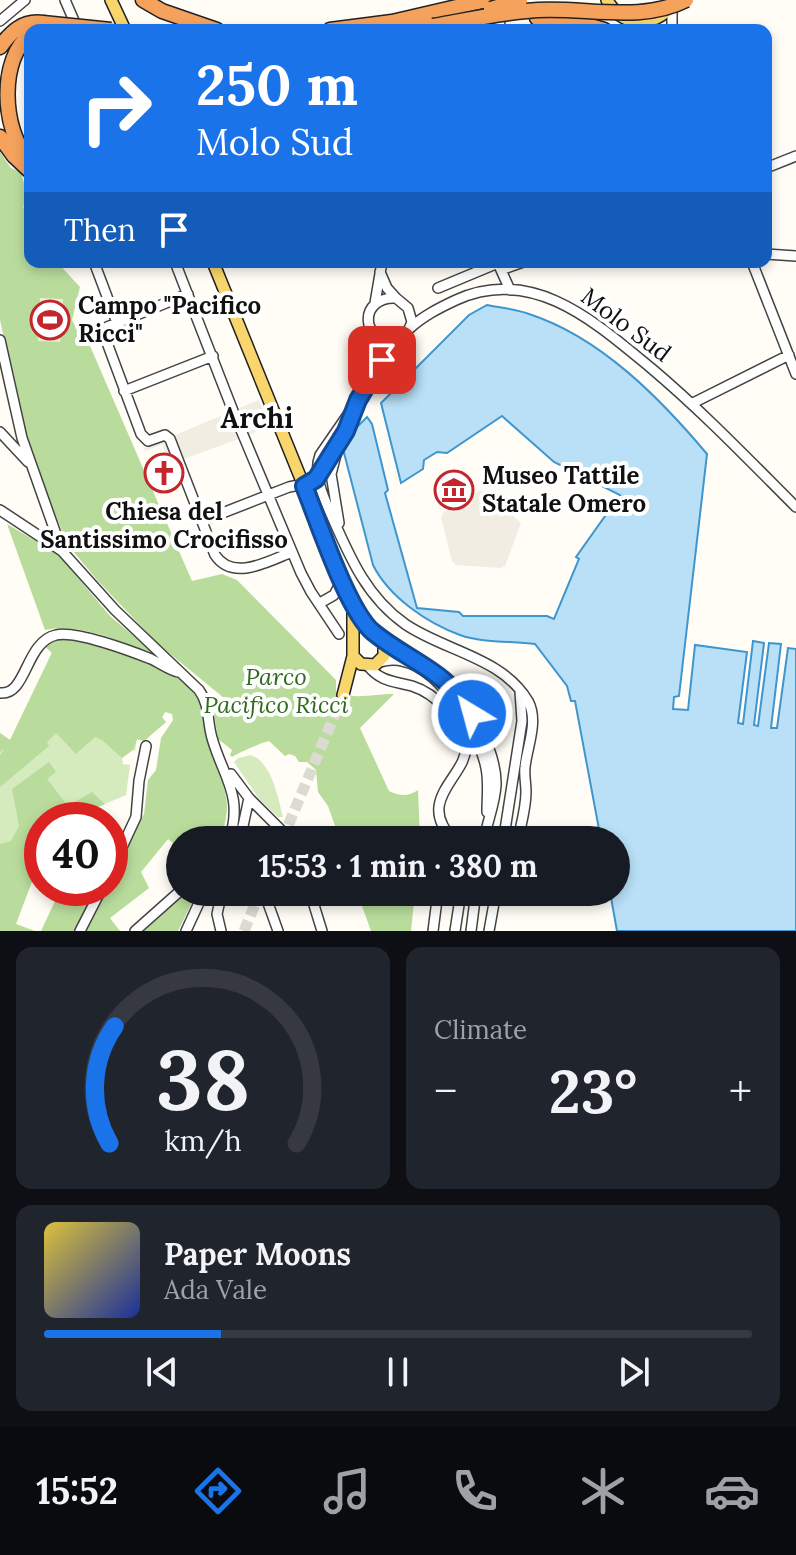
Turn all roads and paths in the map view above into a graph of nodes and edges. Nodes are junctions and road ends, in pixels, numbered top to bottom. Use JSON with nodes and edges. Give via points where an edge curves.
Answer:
{"nodes":[{"id":1,"x":25,"y":0,"type":"edge"},
{"id":2,"x":65,"y":0,"type":"edge"},
{"id":3,"x":111,"y":0,"type":"edge"},
{"id":4,"x":143,"y":0,"type":"edge"},
{"id":5,"x":487,"y":0,"type":"edge"},
{"id":6,"x":500,"y":0,"type":"edge"},
{"id":7,"x":520,"y":0,"type":"edge"},
{"id":8,"x":607,"y":0,"type":"edge"},
{"id":9,"x":678,"y":2,"type":"edge"},
{"id":10,"x":0,"y":21,"type":"edge"},
{"id":11,"x":633,"y":22,"type":"junction"},
{"id":12,"x":27,"y":24,"type":"edge"},
{"id":13,"x":62,"y":24,"type":"edge"},
{"id":14,"x":75,"y":24,"type":"edge"},
{"id":15,"x":118,"y":24,"type":"edge"},
{"id":16,"x":200,"y":24,"type":"edge"},
{"id":17,"x":376,"y":24,"type":"edge"},
{"id":18,"x":440,"y":24,"type":"edge"},
{"id":19,"x":446,"y":24,"type":"edge"},
{"id":20,"x":459,"y":24,"type":"edge"},
{"id":21,"x":500,"y":24,"type":"edge"},
{"id":22,"x":584,"y":24,"type":"edge"},
{"id":23,"x":636,"y":24,"type":"edge"},
{"id":24,"x":673,"y":24,"type":"edge"},
{"id":25,"x":24,"y":25,"type":"edge"},
{"id":26,"x":24,"y":39,"type":"edge"},
{"id":27,"x":0,"y":47,"type":"edge"},
{"id":28,"x":0,"y":137,"type":"edge"},
{"id":29,"x":24,"y":154,"type":"edge"},
{"id":30,"x":796,"y":156,"type":"edge"},
{"id":31,"x":24,"y":165,"type":"edge"},
{"id":32,"x":772,"y":166,"type":"edge"},
{"id":33,"x":772,"y":254,"type":"edge"},
{"id":34,"x":796,"y":256,"type":"edge"},
{"id":35,"x":96,"y":268,"type":"edge"},
{"id":36,"x":177,"y":268,"type":"edge"},
{"id":37,"x":215,"y":268,"type":"edge"},
{"id":38,"x":381,"y":268,"type":"edge"},
{"id":39,"x":381,"y":268,"type":"edge"},
{"id":40,"x":486,"y":268,"type":"edge"},
{"id":41,"x":506,"y":268,"type":"edge"},
{"id":42,"x":754,"y":268,"type":"edge"},
{"id":43,"x":501,"y":270,"type":"joint"},
{"id":44,"x":438,"y":288,"type":"dead end"},
{"id":45,"x":510,"y":290,"type":"junction"},
{"id":46,"x":188,"y":294,"type":"junction"},
{"id":47,"x":396,"y":298,"type":"junction"},
{"id":48,"x":375,"y":303,"type":"junction"},
{"id":49,"x":408,"y":308,"type":"junction"},
{"id":50,"x":436,"y":310,"type":"junction"},
{"id":51,"x":117,"y":323,"type":"junction"},
{"id":52,"x":409,"y":329,"type":"junction"},
{"id":53,"x":378,"y":338,"type":"junction"},
{"id":54,"x":0,"y":340,"type":"edge"},
{"id":55,"x":397,"y":340,"type":"junction"},
{"id":56,"x":789,"y":355,"type":"junction"},
{"id":57,"x":213,"y":356,"type":"junction"},
{"id":58,"x":382,"y":360,"type":"junction"},
{"id":59,"x":796,"y":374,"type":"edge"},
{"id":60,"x":124,"y":391,"type":"junction"},
{"id":61,"x":358,"y":400,"type":"junction"},
{"id":62,"x":693,"y":403,"type":"junction"},
{"id":63,"x":346,"y":431,"type":"junction"},
{"id":64,"x":0,"y":432,"type":"edge"},
{"id":65,"x":31,"y":465,"type":"junction"},
{"id":66,"x":318,"y":476,"type":"junction"},
{"id":67,"x":304,"y":486,"type":"junction"},
{"id":68,"x":269,"y":495,"type":"junction"},
{"id":69,"x":796,"y":507,"type":"edge"},
{"id":70,"x":0,"y":510,"type":"edge"},
{"id":71,"x":202,"y":521,"type":"junction"},
{"id":72,"x":343,"y":541,"type":"junction"},
{"id":73,"x":62,"y":551,"type":"junction"},
{"id":74,"x":292,"y":552,"type":"junction"},
{"id":75,"x":342,"y":580,"type":"junction"},
{"id":76,"x":320,"y":603,"type":"junction"},
{"id":77,"x":353,"y":607,"type":"junction"},
{"id":78,"x":373,"y":632,"type":"junction"},
{"id":79,"x":339,"y":634,"type":"dead end"},
{"id":80,"x":354,"y":640,"type":"junction"},
{"id":81,"x":384,"y":640,"type":"junction"},
{"id":82,"x":365,"y":662,"type":"junction"},
{"id":83,"x":182,"y":672,"type":"junction"},
{"id":84,"x":520,"y":692,"type":"junction"},
{"id":85,"x":0,"y":693,"type":"edge"},
{"id":86,"x":146,"y":746,"type":"dead end"},
{"id":87,"x":224,"y":765,"type":"junction"},
{"id":88,"x":233,"y":792,"type":"junction"},
{"id":89,"x":249,"y":798,"type":"junction"},
{"id":90,"x":488,"y":819,"type":"junction"},
{"id":91,"x":232,"y":826,"type":"edge"},
{"id":92,"x":245,"y":826,"type":"edge"},
{"id":93,"x":277,"y":826,"type":"edge"},
{"id":94,"x":441,"y":826,"type":"edge"},
{"id":95,"x":487,"y":826,"type":"edge"},
{"id":96,"x":506,"y":826,"type":"edge"},
{"id":97,"x":521,"y":826,"type":"edge"},
{"id":98,"x":128,"y":834,"type":"edge"},
{"id":99,"x":166,"y":903,"type":"edge"},
{"id":100,"x":93,"y":906,"type":"edge"},
{"id":101,"x":198,"y":906,"type":"edge"},
{"id":102,"x":219,"y":906,"type":"edge"},
{"id":103,"x":269,"y":906,"type":"edge"},
{"id":104,"x":315,"y":906,"type":"edge"},
{"id":105,"x":436,"y":906,"type":"edge"},
{"id":106,"x":459,"y":906,"type":"edge"},
{"id":107,"x":474,"y":906,"type":"edge"},
{"id":108,"x":493,"y":906,"type":"edge"},
{"id":109,"x":80,"y":931,"type":"edge"},
{"id":110,"x":135,"y":931,"type":"edge"},
{"id":111,"x":186,"y":931,"type":"edge"},
{"id":112,"x":221,"y":931,"type":"edge"},
{"id":113,"x":278,"y":931,"type":"edge"},
{"id":114,"x":322,"y":931,"type":"edge"},
{"id":115,"x":433,"y":931,"type":"edge"},
{"id":116,"x":455,"y":931,"type":"edge"},
{"id":117,"x":471,"y":931,"type":"edge"},
{"id":118,"x":489,"y":931,"type":"edge"}],
"edges":[{"from":1,"to":10,"type":"street"},
{"from":2,"to":14,"type":"street"},
{"from":3,"to":15,"type":"main road"},
{"from":4,"to":16,"type":"highway"},
{"from":5,"to":17,"type":"highway"},
{"from":6,"to":21,"type":"street"},
{"from":7,"to":18,"type":"highway","bridge":true},
{"from":8,"to":11,"type":"main road"},
{"from":9,"to":11,"type":"main road","via":[[655,20]]},
{"from":9,"to":19,"type":"highway","bridge":true,"via":[[640,12],[537,10]]},
{"from":9,"to":24,"type":"street"},
{"from":11,"to":23,"type":"street"},
{"from":12,"to":13,"type":"highway","bridge":true},
{"from":20,"to":22,"type":"highway","bridge":true,"via":[[537,18]]},
{"from":25,"to":27,"type":"highway","bridge":true},
{"from":26,"to":29,"type":"highway","via":[[3,62],[1,79],[7,127]]},
{"from":28,"to":31,"type":"highway"},
{"from":30,"to":32,"type":"street"},
{"from":33,"to":34,"type":"street"},
{"from":35,"to":51,"type":"street"},
{"from":36,"to":46,"type":"street"},
{"from":37,"to":67,"type":"main road"},
{"from":38,"to":47,"type":"street"},
{"from":39,"to":48,"type":"street"},
{"from":40,"to":44,"type":"street"},
{"from":41,"to":43,"type":"street"},
{"from":42,"to":56,"type":"street"},
{"from":43,"to":45,"type":"street"},
{"from":45,"to":50,"type":"street","name":"Molo Sud","via":[[488,290]]},
{"from":45,"to":62,"type":"street","name":"Molo Sud","via":[[530,292],[582,313]]},
{"from":46,"to":51,"type":"street"},
{"from":46,"to":57,"type":"street"},
{"from":47,"to":48,"type":"street"},
{"from":47,"to":49,"type":"street"},
{"from":48,"to":53,"type":"street","via":[[368,321]]},
{"from":49,"to":50,"type":"street","name":"Molo Sud"},
{"from":49,"to":52,"type":"street"},
{"from":50,"to":52,"type":"street","name":"Molo Sud"},
{"from":51,"to":60,"type":"street","via":[[103,334]]},
{"from":52,"to":55,"type":"street","name":"Molo Sud"},
{"from":53,"to":55,"type":"street"},
{"from":53,"to":58,"type":"street"},
{"from":54,"to":65,"type":"street"},
{"from":55,"to":58,"type":"street","name":"Molo Sud"},
{"from":56,"to":59,"type":"street"},
{"from":56,"to":62,"type":"street"},
{"from":57,"to":60,"type":"street"},
{"from":57,"to":68,"type":"street"},
{"from":58,"to":61,"type":"street","name":"Molo Sud"},
{"from":60,"to":71,"type":"street","via":[[144,439],[169,437]]},
{"from":61,"to":63,"type":"street","name":"Molo Sud"},
{"from":61,"to":66,"type":"street","name":"Molo Sud","via":[[320,455]]},
{"from":62,"to":69,"type":"street","name":"Molo Sud"},
{"from":63,"to":66,"type":"street","name":"Molo Sud"},
{"from":63,"to":72,"type":"street","name":"Molo Sud","via":[[331,474]]},
{"from":64,"to":65,"type":"street"},
{"from":65,"to":73,"type":"street"},
{"from":66,"to":67,"type":"street","name":"Molo Sud"},
{"from":66,"to":72,"type":"street","name":"Molo Sud"},
{"from":67,"to":68,"type":"street"},
{"from":67,"to":75,"type":"main road"},
{"from":68,"to":71,"type":"street"},
{"from":68,"to":74,"type":"street"},
{"from":70,"to":73,"type":"street"},
{"from":71,"to":74,"type":"street","via":[[225,565],[245,569]]},
{"from":72,"to":84,"type":"street","name":"Molo Sud","via":[[363,581],[388,611],[418,632],[496,670]]},
{"from":73,"to":83,"type":"street"},
{"from":74,"to":76,"type":"street"},
{"from":75,"to":76,"type":"street","via":[[334,595]]},
{"from":75,"to":77,"type":"main road"},
{"from":76,"to":79,"type":"street"},
{"from":77,"to":78,"type":"main road"},
{"from":77,"to":80,"type":"main road"},
{"from":78,"to":80,"type":"main road"},
{"from":78,"to":81,"type":"main road"},
{"from":80,"to":82,"type":"main road","via":[[351,648]]},
{"from":81,"to":82,"type":"main road","via":[[386,650]]},
{"from":81,"to":90,"type":"street","via":[[440,675],[472,714],[493,764],[494,798]]},
{"from":82,"to":90,"type":"street","via":[[399,660],[454,698],[485,765]]},
{"from":82,"to":94,"type":"street","via":[[378,678],[434,696],[465,743],[465,754],[446,786]]},
{"from":83,"to":85,"type":"street","via":[[119,647],[58,634],[37,646],[15,688]]},
{"from":83,"to":87,"type":"street","via":[[204,696]]},
{"from":84,"to":96,"type":"street","via":[[522,721]]},
{"from":84,"to":97,"type":"street","via":[[532,713]]},
{"from":86,"to":98,"type":"street","via":[[136,817]]},
{"from":87,"to":88,"type":"street"},
{"from":87,"to":89,"type":"street"},
{"from":88,"to":89,"type":"street"},
{"from":88,"to":91,"type":"street"},
{"from":89,"to":92,"type":"street"},
{"from":89,"to":93,"type":"street"},
{"from":90,"to":95,"type":"street"},
{"from":99,"to":110,"type":"street"},
{"from":100,"to":109,"type":"street"},
{"from":101,"to":111,"type":"street"},
{"from":102,"to":112,"type":"street"},
{"from":103,"to":113,"type":"street"},
{"from":104,"to":114,"type":"street"},
{"from":105,"to":115,"type":"street"},
{"from":106,"to":116,"type":"street"},
{"from":107,"to":117,"type":"street"},
{"from":108,"to":118,"type":"street"}]}
